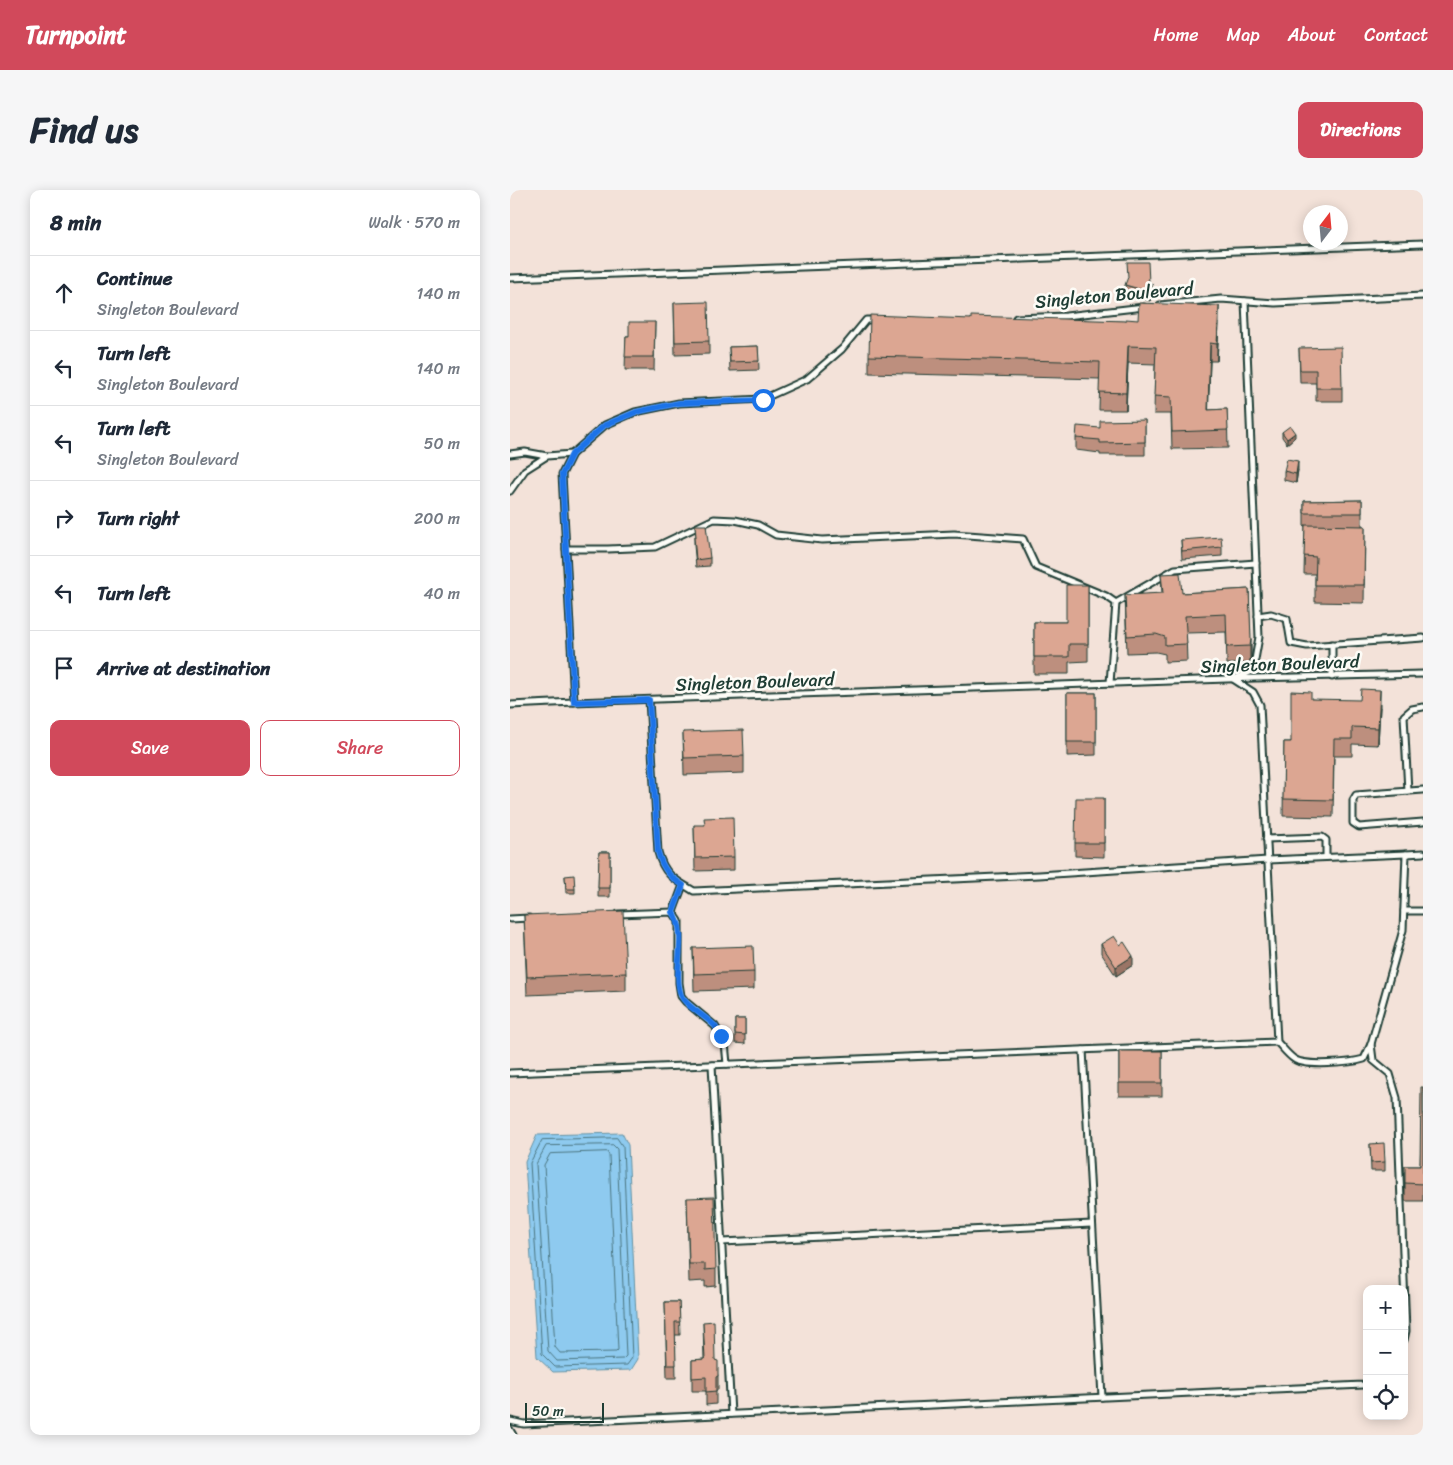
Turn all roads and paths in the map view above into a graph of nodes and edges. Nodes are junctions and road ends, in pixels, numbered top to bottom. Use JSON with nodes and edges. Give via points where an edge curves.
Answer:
{"nodes":[{"id":1,"x":1423,"y":244,"type":"edge"},
{"id":2,"x":510,"y":278,"type":"edge"},
{"id":3,"x":1423,"y":296,"type":"edge"},
{"id":4,"x":1245,"y":300,"type":"junction"},
{"id":5,"x":1157,"y":305,"type":"edge"},
{"id":6,"x":1148,"y":306,"type":"edge"},
{"id":7,"x":1007,"y":318,"type":"edge"},
{"id":8,"x":885,"y":320,"type":"edge"},
{"id":9,"x":510,"y":454,"type":"edge"},
{"id":10,"x":572,"y":454,"type":"junction"},
{"id":11,"x":548,"y":456,"type":"junction"},
{"id":12,"x":510,"y":491,"type":"edge"},
{"id":13,"x":566,"y":549,"type":"junction"},
{"id":14,"x":1256,"y":563,"type":"junction"},
{"id":15,"x":1116,"y":603,"type":"junction"},
{"id":16,"x":1258,"y":616,"type":"junction"},
{"id":17,"x":1423,"y":638,"type":"edge"},
{"id":18,"x":1332,"y":644,"type":"junction"},
{"id":19,"x":1423,"y":674,"type":"edge"},
{"id":20,"x":1332,"y":676,"type":"junction"},
{"id":21,"x":1233,"y":679,"type":"junction"},
{"id":22,"x":1110,"y":684,"type":"junction"},
{"id":23,"x":649,"y":700,"type":"junction"},
{"id":24,"x":574,"y":702,"type":"junction"},
{"id":25,"x":510,"y":705,"type":"edge"},
{"id":26,"x":1423,"y":707,"type":"edge"},
{"id":27,"x":1423,"y":790,"type":"edge"},
{"id":28,"x":1408,"y":791,"type":"junction"},
{"id":29,"x":1423,"y":822,"type":"edge"},
{"id":30,"x":1266,"y":840,"type":"junction"},
{"id":31,"x":1423,"y":853,"type":"edge"},
{"id":32,"x":1406,"y":854,"type":"junction"},
{"id":33,"x":1326,"y":858,"type":"junction"},
{"id":34,"x":1268,"y":860,"type":"junction"},
{"id":35,"x":683,"y":885,"type":"junction"},
{"id":36,"x":1423,"y":911,"type":"edge"},
{"id":37,"x":673,"y":912,"type":"junction"},
{"id":38,"x":1404,"y":912,"type":"junction"},
{"id":39,"x":616,"y":914,"type":"edge"},
{"id":40,"x":539,"y":918,"type":"edge"},
{"id":41,"x":510,"y":919,"type":"edge"},
{"id":42,"x":1277,"y":1042,"type":"junction"},
{"id":43,"x":1371,"y":1044,"type":"junction"},
{"id":44,"x":1084,"y":1050,"type":"junction"},
{"id":45,"x":727,"y":1064,"type":"junction"},
{"id":46,"x":712,"y":1065,"type":"junction"},
{"id":47,"x":510,"y":1073,"type":"edge"},
{"id":48,"x":1092,"y":1224,"type":"junction"},
{"id":49,"x":722,"y":1242,"type":"junction"},
{"id":50,"x":1406,"y":1330,"type":"edge"},
{"id":51,"x":1363,"y":1385,"type":"edge"},
{"id":52,"x":1102,"y":1397,"type":"junction"},
{"id":53,"x":731,"y":1414,"type":"junction"},
{"id":54,"x":510,"y":1421,"type":"edge"},
{"id":55,"x":510,"y":1430,"type":"edge"},
{"id":56,"x":513,"y":1435,"type":"edge"}],
"edges":[{"from":1,"to":2,"type":"lane"},
{"from":3,"to":4,"type":"lane","name":"Singleton Boulevard","via":[[1276,303]]},
{"from":4,"to":5,"type":"lane","name":"Singleton Boulevard"},
{"from":4,"to":14,"type":"lane"},
{"from":6,"to":7,"type":"lane","name":"Singleton Boulevard","via":[[1066,316]]},
{"from":8,"to":10,"type":"lane","via":[[866,320],[842,349],[807,379],[763,400],[679,403],[636,412],[605,425]]},
{"from":9,"to":11,"type":"lane","via":[[525,452]]},
{"from":10,"to":11,"type":"lane"},
{"from":10,"to":13,"type":"lane","via":[[562,474]]},
{"from":11,"to":12,"type":"lane","via":[[525,470]]},
{"from":13,"to":15,"type":"lane","via":[[655,547],[714,519],[758,525],[776,535],[822,540],[954,534],[1022,540],[1036,567]]},
{"from":13,"to":24,"type":"lane"},
{"from":14,"to":15,"type":"lane","via":[[1175,569]]},
{"from":14,"to":16,"type":"lane"},
{"from":15,"to":22,"type":"lane"},
{"from":16,"to":18,"type":"lane","via":[[1271,614],[1287,619],[1291,643],[1307,646]]},
{"from":16,"to":21,"type":"lane","via":[[1253,671]]},
{"from":17,"to":18,"type":"lane"},
{"from":18,"to":20,"type":"lane"},
{"from":19,"to":20,"type":"lane","name":"Singleton Boulevard"},
{"from":20,"to":21,"type":"lane","name":"Singleton Boulevard"},
{"from":21,"to":22,"type":"lane","name":"Singleton Boulevard"},
{"from":21,"to":30,"type":"lane","via":[[1253,692],[1260,705]]},
{"from":22,"to":23,"type":"lane","name":"Singleton Boulevard"},
{"from":23,"to":24,"type":"lane","name":"Singleton Boulevard"},
{"from":23,"to":35,"type":"lane","via":[[658,852],[662,866]]},
{"from":24,"to":25,"type":"lane","name":"Singleton Boulevard"},
{"from":26,"to":28,"type":"lane","via":[[1412,709],[1404,716]]},
{"from":27,"to":28,"type":"lane"},
{"from":28,"to":29,"type":"lane","via":[[1356,795],[1353,800],[1354,823],[1359,827]]},
{"from":30,"to":33,"type":"lane","via":[[1322,837],[1326,840]]},
{"from":30,"to":34,"type":"lane"},
{"from":31,"to":32,"type":"lane"},
{"from":32,"to":33,"type":"lane"},
{"from":32,"to":38,"type":"lane"},
{"from":33,"to":34,"type":"lane"},
{"from":34,"to":35,"type":"lane","via":[[694,892]]},
{"from":34,"to":42,"type":"lane"},
{"from":35,"to":37,"type":"lane"},
{"from":36,"to":38,"type":"lane"},
{"from":37,"to":39,"type":"lane"},
{"from":37,"to":45,"type":"lane","via":[[679,921],[681,996],[715,1026],[725,1043]]},
{"from":38,"to":43,"type":"lane","via":[[1403,930]]},
{"from":40,"to":41,"type":"lane"},
{"from":42,"to":43,"type":"lane","via":[[1294,1060],[1310,1064],[1364,1059]]},
{"from":42,"to":44,"type":"lane"},
{"from":43,"to":50,"type":"lane","via":[[1373,1060],[1390,1074],[1396,1098]]},
{"from":44,"to":45,"type":"lane"},
{"from":44,"to":48,"type":"lane"},
{"from":45,"to":46,"type":"lane"},
{"from":46,"to":47,"type":"lane"},
{"from":46,"to":49,"type":"lane"},
{"from":48,"to":49,"type":"lane"},
{"from":48,"to":52,"type":"lane"},
{"from":49,"to":53,"type":"lane"},
{"from":51,"to":52,"type":"lane"},
{"from":52,"to":53,"type":"lane"},
{"from":53,"to":54,"type":"lane","via":[[524,1424]]},
{"from":55,"to":56,"type":"lane"}]}
